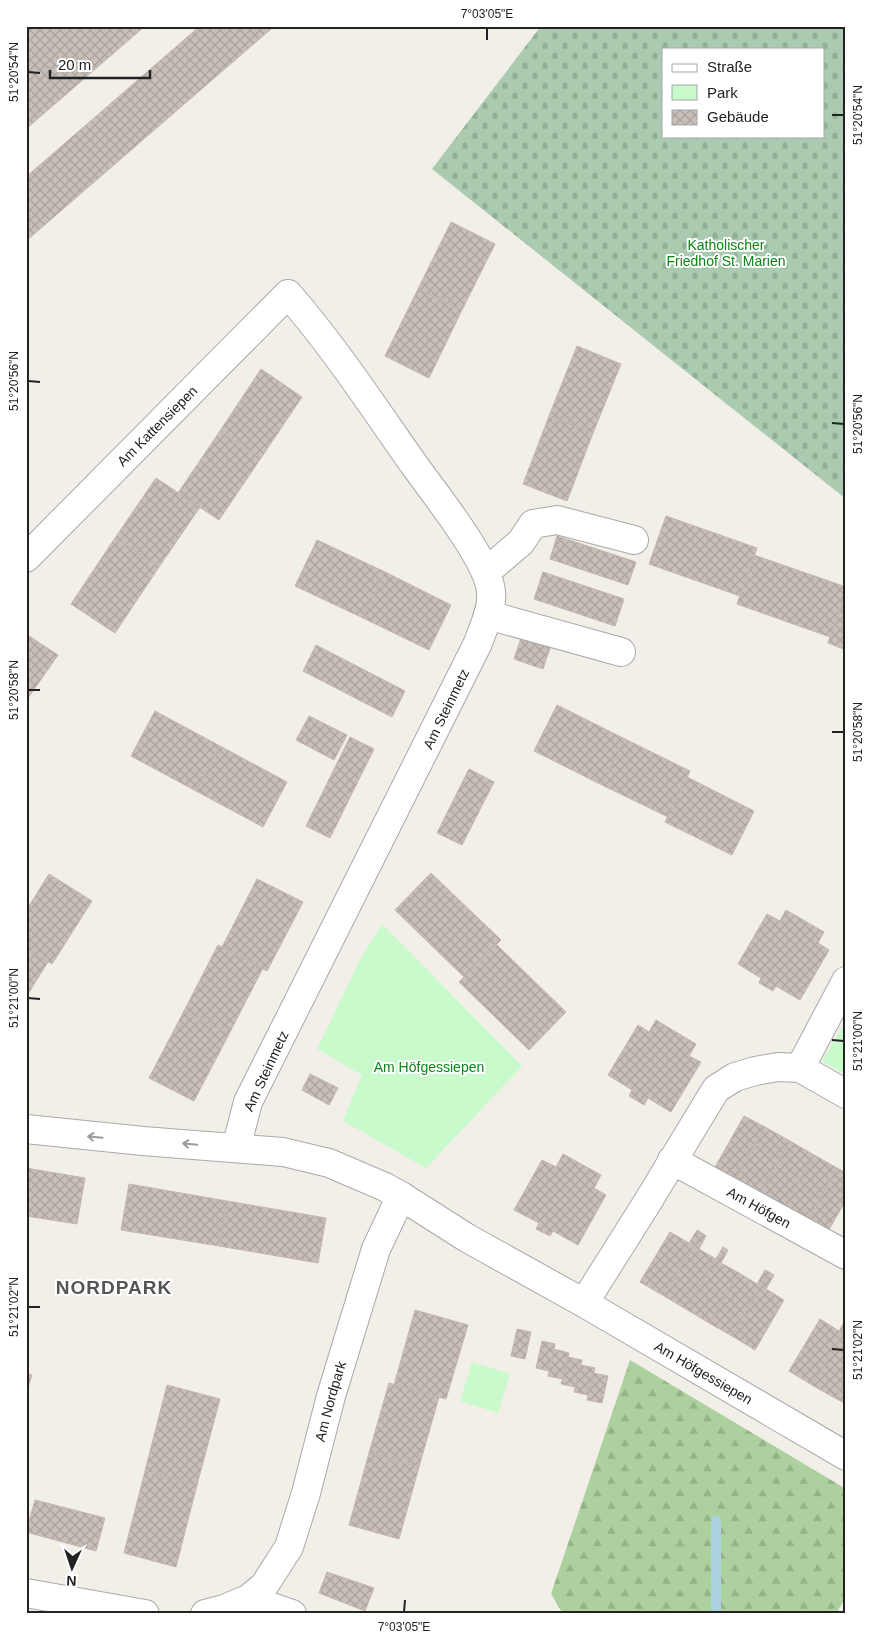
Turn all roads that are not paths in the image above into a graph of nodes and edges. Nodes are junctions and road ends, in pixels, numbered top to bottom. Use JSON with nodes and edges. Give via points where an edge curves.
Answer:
{"nodes":[{"id":1,"x":288,"y":294,"type":"joint"},
{"id":2,"x":634,"y":540,"type":"dead end"},
{"id":3,"x":26,"y":558,"type":"edge"},
{"id":4,"x":486,"y":572,"type":"junction"},
{"id":5,"x":488,"y":615,"type":"junction"},
{"id":6,"x":621,"y":652,"type":"dead end"},
{"id":7,"x":846,"y":981,"type":"edge"},
{"id":8,"x":800,"y":1068,"type":"junction"},
{"id":9,"x":846,"y":1094,"type":"edge"},
{"id":10,"x":26,"y":1129,"type":"edge"},
{"id":11,"x":236,"y":1148,"type":"junction"},
{"id":12,"x":672,"y":1160,"type":"junction"},
{"id":13,"x":401,"y":1196,"type":"junction"},
{"id":14,"x":846,"y":1256,"type":"edge"},
{"id":15,"x":584,"y":1303,"type":"junction"},
{"id":16,"x":846,"y":1456,"type":"edge"},
{"id":17,"x":26,"y":1593,"type":"edge"},
{"id":18,"x":248,"y":1599,"type":"junction"},
{"id":19,"x":145,"y":1614,"type":"edge"},
{"id":20,"x":206,"y":1614,"type":"edge"},
{"id":21,"x":292,"y":1614,"type":"edge"}],
"edges":[{"from":1,"to":3,"type":"street","name":"Am Kattensiepen"},
{"from":1,"to":4,"type":"street","name":"Am Steinmetz","via":[[321,333],[464,535]]},
{"from":2,"to":4,"type":"street","via":[[557,520],[533,524],[521,542]]},
{"from":4,"to":5,"type":"street","name":"Am Steinmetz","via":[[492,592]]},
{"from":5,"to":6,"type":"street"},
{"from":5,"to":11,"type":"street","name":"Am Steinmetz","via":[[478,644],[446,709],[248,1102]]},
{"from":7,"to":8,"type":"street"},
{"from":8,"to":9,"type":"street"},
{"from":8,"to":12,"type":"street","via":[[756,1071],[735,1077],[716,1089]]},
{"from":11,"to":10,"type":"street","name":"Am Höfgessiepen","one_way":true},
{"from":11,"to":13,"type":"street","name":"Am Höfgessiepen","via":[[283,1152],[329,1163]]},
{"from":12,"to":14,"type":"street","name":"Am Höfgen"},
{"from":12,"to":15,"type":"street"},
{"from":13,"to":15,"type":"street","name":"Am Höfgessiepen","via":[[467,1238]]},
{"from":13,"to":18,"type":"street","name":"Am Nordpark","via":[[376,1249],[289,1547],[264,1586]]},
{"from":15,"to":16,"type":"street","name":"Am Höfgessiepen"},
{"from":17,"to":19,"type":"street"},
{"from":18,"to":20,"type":"street","name":"Am Nordpark"},
{"from":18,"to":21,"type":"street"}]}
